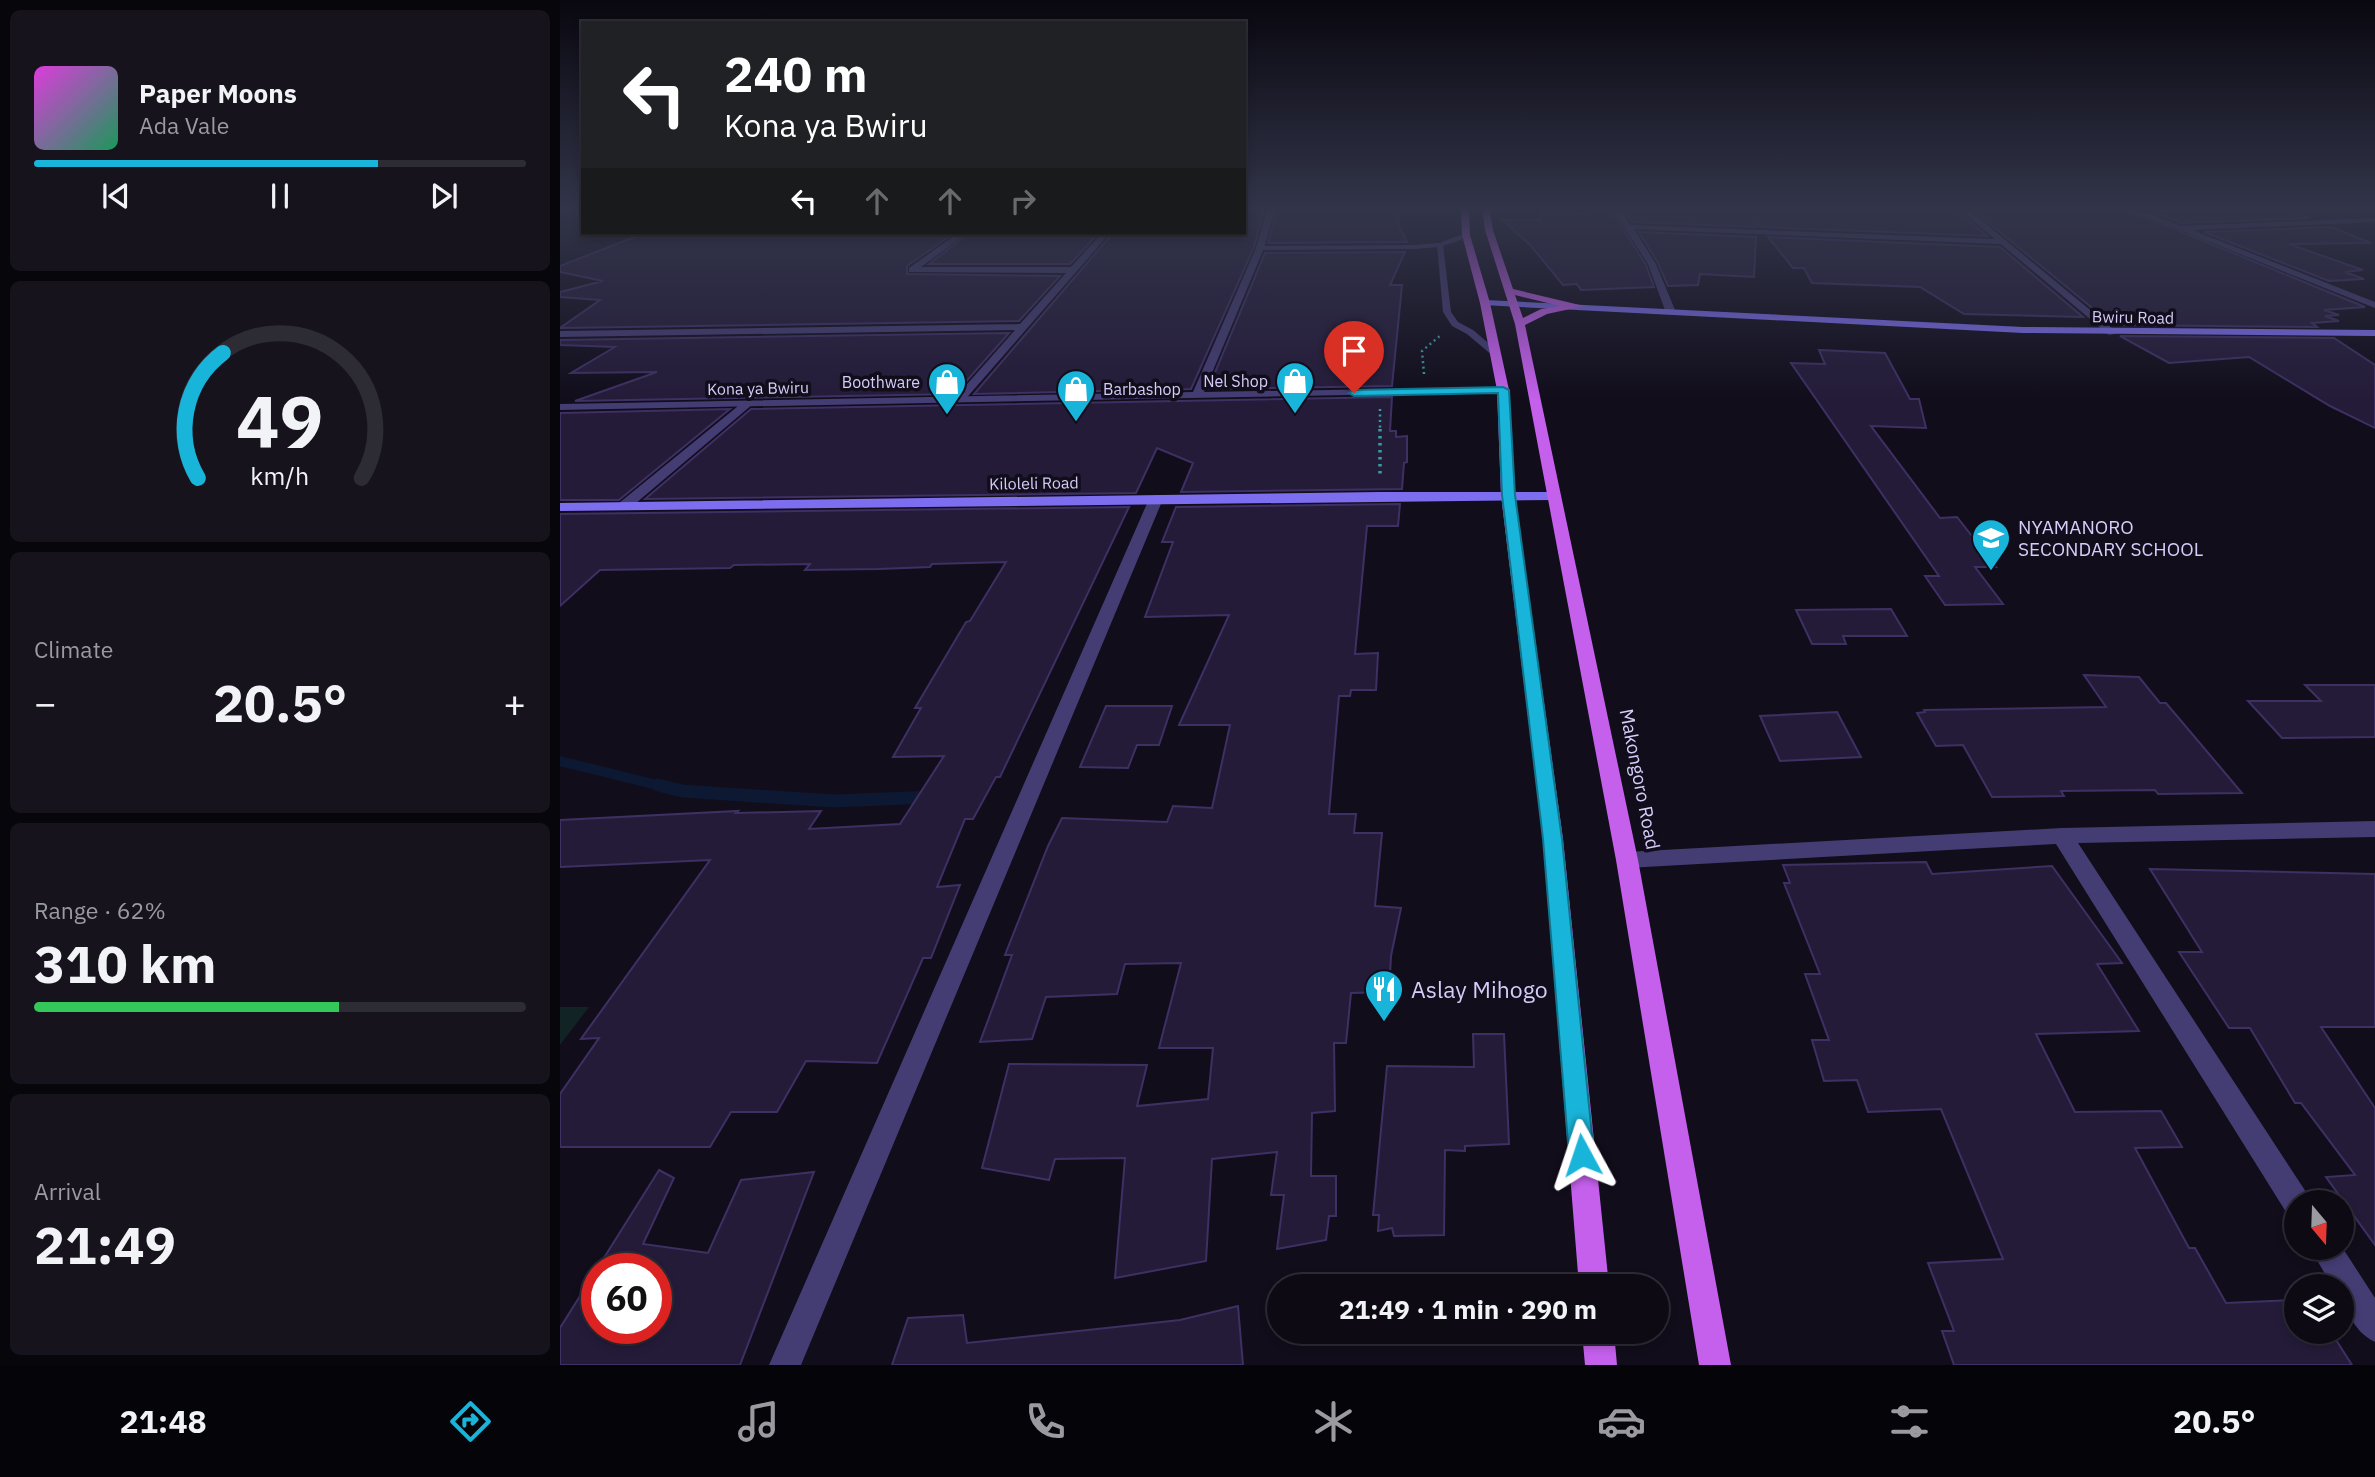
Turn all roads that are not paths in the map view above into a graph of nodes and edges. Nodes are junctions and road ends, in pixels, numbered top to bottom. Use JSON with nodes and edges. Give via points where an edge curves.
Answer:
{"nodes":[{"id":1,"x":1071,"y":274,"type":"edge"},
{"id":2,"x":1249,"y":274,"type":"edge"},
{"id":3,"x":1443,"y":274,"type":"edge"},
{"id":4,"x":1477,"y":274,"type":"edge"},
{"id":5,"x":1503,"y":274,"type":"edge"},
{"id":6,"x":1656,"y":274,"type":"edge"},
{"id":7,"x":2040,"y":274,"type":"edge"},
{"id":8,"x":2294,"y":274,"type":"edge"},
{"id":9,"x":1508,"y":290,"type":"junction"},
{"id":10,"x":1485,"y":303,"type":"junction"},
{"id":11,"x":1513,"y":304,"type":"junction"},
{"id":12,"x":2375,"y":305,"type":"edge"},
{"id":13,"x":1579,"y":306,"type":"junction"},
{"id":14,"x":1670,"y":310,"type":"junction"},
{"id":15,"x":1520,"y":324,"type":"junction"},
{"id":16,"x":1023,"y":327,"type":"junction"},
{"id":17,"x":2113,"y":333,"type":"junction"},
{"id":18,"x":2375,"y":333,"type":"edge"},
{"id":19,"x":560,"y":334,"type":"edge"},
{"id":20,"x":1496,"y":354,"type":"junction"},
{"id":21,"x":1503,"y":390,"type":"junction"},
{"id":22,"x":1197,"y":396,"type":"junction"},
{"id":23,"x":959,"y":400,"type":"junction"},
{"id":24,"x":747,"y":404,"type":"junction"},
{"id":25,"x":560,"y":407,"type":"edge"},
{"id":26,"x":1508,"y":495,"type":"junction"},
{"id":27,"x":1554,"y":496,"type":"junction"},
{"id":28,"x":1156,"y":499,"type":"junction"},
{"id":29,"x":624,"y":506,"type":"junction"},
{"id":30,"x":560,"y":507,"type":"edge"},
{"id":31,"x":2375,"y":829,"type":"edge"},
{"id":32,"x":2062,"y":836,"type":"junction"},
{"id":33,"x":1627,"y":860,"type":"junction"},
{"id":34,"x":2288,"y":1190,"type":"edge"},
{"id":35,"x":2333,"y":1260,"type":"edge"},
{"id":36,"x":1593,"y":1274,"type":"edge"},
{"id":37,"x":2375,"y":1326,"type":"edge"},
{"id":38,"x":1599,"y":1344,"type":"edge"},
{"id":39,"x":785,"y":1365,"type":"edge"},
{"id":40,"x":1601,"y":1365,"type":"edge"},
{"id":41,"x":1716,"y":1365,"type":"edge"}],
"edges":[{"from":1,"to":16,"type":"street"},
{"from":2,"to":22,"type":"street"},
{"from":3,"to":20,"type":"lane","via":[[1447,312],[1455,324]]},
{"from":4,"to":10,"type":"main road"},
{"from":5,"to":9,"type":"main road","name":"Makongoro Road"},
{"from":6,"to":14,"type":"street"},
{"from":7,"to":17,"type":"street"},
{"from":8,"to":12,"type":"street"},
{"from":9,"to":11,"type":"main road","name":"Makongoro Road"},
{"from":9,"to":13,"type":"main road"},
{"from":10,"to":11,"type":"main road","name":"Bwiru Road"},
{"from":10,"to":20,"type":"main road"},
{"from":11,"to":13,"type":"main road","name":"Bwiru Road"},
{"from":11,"to":15,"type":"main road","name":"Makongoro Road"},
{"from":13,"to":14,"type":"main road","name":"Bwiru Road"},
{"from":13,"to":15,"type":"main road","via":[[1544,311]]},
{"from":14,"to":17,"type":"main road","name":"Bwiru Road"},
{"from":15,"to":27,"type":"main road","name":"Makongoro Road"},
{"from":16,"to":19,"type":"street"},
{"from":16,"to":23,"type":"street"},
{"from":17,"to":18,"type":"main road","name":"Bwiru Road"},
{"from":20,"to":21,"type":"main road"},
{"from":21,"to":22,"type":"street","name":"Kona ya Bwiru"},
{"from":21,"to":26,"type":"main road"},
{"from":22,"to":23,"type":"street","name":"Kona ya Bwiru"},
{"from":23,"to":24,"type":"street","name":"Kona ya Bwiru"},
{"from":24,"to":25,"type":"street","name":"Kona ya Bwiru"},
{"from":24,"to":29,"type":"street"},
{"from":26,"to":27,"type":"main road","name":"Kiloleli Road"},
{"from":26,"to":28,"type":"main road","name":"Kiloleli Road"},
{"from":26,"to":36,"type":"main road","via":[[1553,839]]},
{"from":27,"to":33,"type":"main road","name":"Makongoro Road"},
{"from":28,"to":29,"type":"main road","name":"Kiloleli Road"},
{"from":28,"to":39,"type":"street"},
{"from":29,"to":30,"type":"main road","name":"Kiloleli Road"},
{"from":31,"to":32,"type":"street"},
{"from":32,"to":33,"type":"street"},
{"from":32,"to":34,"type":"street"},
{"from":33,"to":41,"type":"main road","name":"Makongoro Road"},
{"from":35,"to":37,"type":"street"},
{"from":38,"to":40,"type":"main road"}]}
